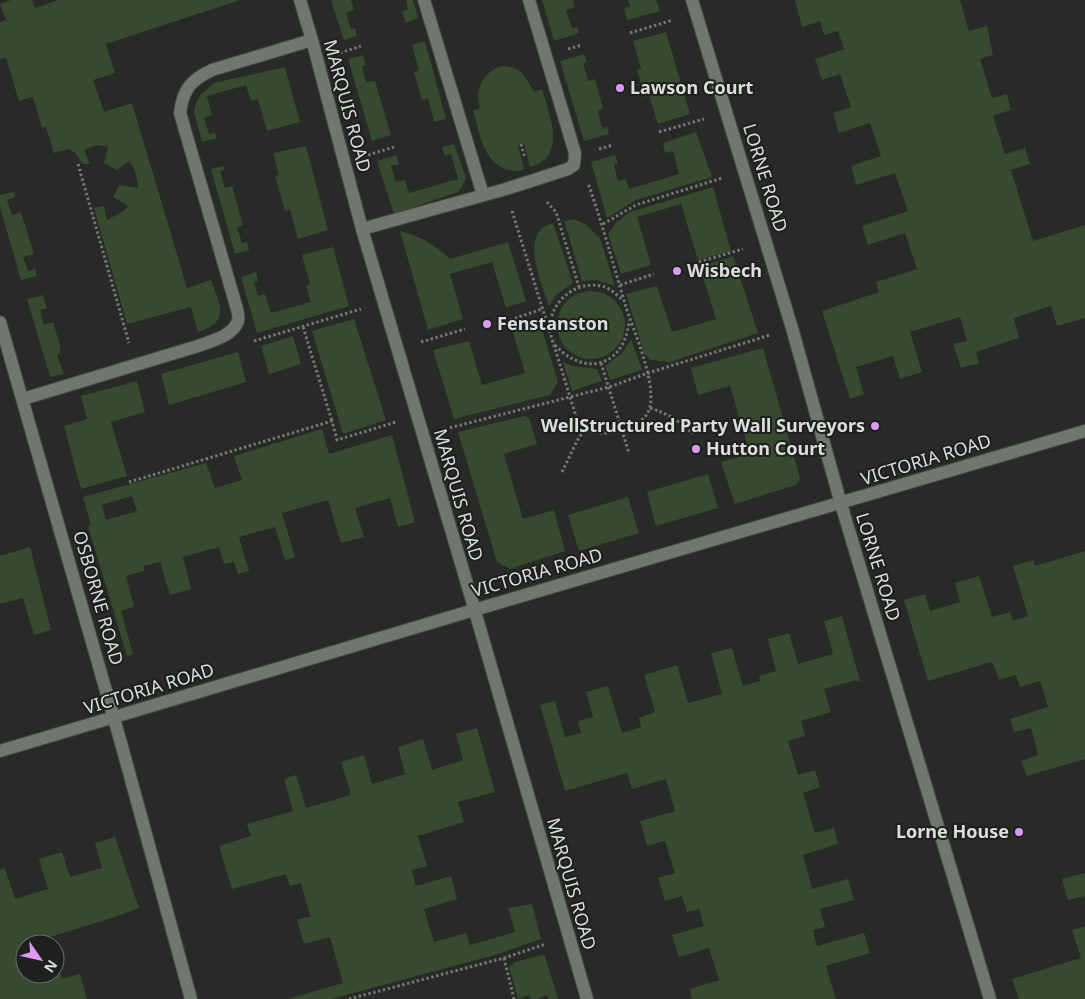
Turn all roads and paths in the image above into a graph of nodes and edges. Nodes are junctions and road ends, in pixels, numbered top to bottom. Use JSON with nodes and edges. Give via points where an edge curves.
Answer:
{"nodes":[{"id":1,"x":300,"y":0,"type":"edge"},
{"id":2,"x":424,"y":0,"type":"edge"},
{"id":3,"x":529,"y":0,"type":"edge"},
{"id":4,"x":692,"y":0,"type":"edge"},
{"id":5,"x":696,"y":13,"type":"junction"},
{"id":6,"x":630,"y":33,"type":"dead end"},
{"id":7,"x":312,"y":40,"type":"junction"},
{"id":8,"x":726,"y":112,"type":"junction"},
{"id":9,"x":660,"y":132,"type":"dead end"},
{"id":10,"x":78,"y":164,"type":"dead end"},
{"id":11,"x":574,"y":165,"type":"junction"},
{"id":12,"x":744,"y":171,"type":"junction"},
{"id":13,"x":528,"y":182,"type":"junction"},
{"id":14,"x":506,"y":189,"type":"junction"},
{"id":15,"x":484,"y":195,"type":"junction"},
{"id":16,"x":603,"y":224,"type":"junction"},
{"id":17,"x":362,"y":229,"type":"junction"},
{"id":18,"x":766,"y":242,"type":"junction"},
{"id":19,"x":699,"y":262,"type":"dead end"},
{"id":20,"x":654,"y":274,"type":"dead end"},
{"id":21,"x":620,"y":285,"type":"junction"},
{"id":22,"x":579,"y":287,"type":"junction"},
{"id":23,"x":624,"y":301,"type":"junction"},
{"id":24,"x":383,"y":302,"type":"junction"},
{"id":25,"x":542,"y":309,"type":"junction"},
{"id":26,"x":630,"y":318,"type":"junction"},
{"id":27,"x":510,"y":320,"type":"dead end"},
{"id":28,"x":0,"y":322,"type":"edge"},
{"id":29,"x":303,"y":327,"type":"junction"},
{"id":30,"x":792,"y":328,"type":"junction"},
{"id":31,"x":465,"y":329,"type":"dead end"},
{"id":32,"x":232,"y":330,"type":"junction"},
{"id":33,"x":552,"y":340,"type":"junction"},
{"id":34,"x":397,"y":350,"type":"junction"},
{"id":35,"x":600,"y":363,"type":"junction"},
{"id":36,"x":135,"y":366,"type":"junction"},
{"id":37,"x":648,"y":373,"type":"junction"},
{"id":38,"x":609,"y":387,"type":"junction"},
{"id":39,"x":570,"y":398,"type":"junction"},
{"id":40,"x":22,"y":399,"type":"junction"},
{"id":41,"x":650,"y":408,"type":"junction"},
{"id":42,"x":417,"y":416,"type":"junction"},
{"id":43,"x":332,"y":421,"type":"junction"},
{"id":44,"x":585,"y":429,"type":"junction"},
{"id":45,"x":622,"y":430,"type":"junction"},
{"id":46,"x":1085,"y":431,"type":"edge"},
{"id":47,"x":422,"y":434,"type":"junction"},
{"id":48,"x":694,"y":434,"type":"dead end"},
{"id":49,"x":629,"y":453,"type":"dead end"},
{"id":50,"x":562,"y":472,"type":"dead end"},
{"id":51,"x":129,"y":482,"type":"dead end"},
{"id":52,"x":841,"y":504,"type":"junction"},
{"id":53,"x":474,"y":610,"type":"junction"},
{"id":54,"x":114,"y":718,"type":"junction"},
{"id":55,"x":0,"y":752,"type":"edge"},
{"id":56,"x":568,"y":937,"type":"junction"},
{"id":57,"x":504,"y":958,"type":"junction"},
{"id":58,"x":191,"y":999,"type":"edge"},
{"id":59,"x":349,"y":999,"type":"edge"},
{"id":60,"x":514,"y":999,"type":"edge"},
{"id":61,"x":587,"y":999,"type":"edge"},
{"id":62,"x":990,"y":999,"type":"edge"}],
"edges":[{"from":1,"to":7,"type":"street","name":"MARQUIS ROAD"},
{"from":2,"to":15,"type":"street"},
{"from":3,"to":11,"type":"street","via":[[575,153]]},
{"from":4,"to":5,"type":"street","name":"LORNE ROAD"},
{"from":5,"to":6,"type":"path"},
{"from":5,"to":8,"type":"street","name":"LORNE ROAD"},
{"from":7,"to":17,"type":"street","name":"MARQUIS ROAD"},
{"from":7,"to":32,"type":"street","via":[[212,70],[197,77],[182,100],[180,113],[237,309],[238,320]]},
{"from":8,"to":9,"type":"path"},
{"from":8,"to":12,"type":"street","name":"LORNE ROAD"},
{"from":10,"to":36,"type":"path"},
{"from":11,"to":13,"type":"street"},
{"from":11,"to":16,"type":"path","via":[[583,169]]},
{"from":12,"to":16,"type":"path","via":[[636,205]]},
{"from":12,"to":18,"type":"street","name":"LORNE ROAD"},
{"from":13,"to":14,"type":"street"},
{"from":13,"to":22,"type":"path","via":[[556,212]]},
{"from":14,"to":15,"type":"street"},
{"from":14,"to":25,"type":"path"},
{"from":15,"to":17,"type":"street"},
{"from":16,"to":21,"type":"path"},
{"from":17,"to":24,"type":"street","name":"MARQUIS ROAD"},
{"from":18,"to":19,"type":"path"},
{"from":18,"to":30,"type":"street","name":"LORNE ROAD"},
{"from":20,"to":21,"type":"path"},
{"from":21,"to":23,"type":"path"},
{"from":22,"to":23,"type":"path","via":[[605,287]]},
{"from":22,"to":33,"type":"path","via":[[565,295],[555,307],[550,322]]},
{"from":23,"to":26,"type":"path"},
{"from":24,"to":29,"type":"path"},
{"from":24,"to":34,"type":"street","name":"MARQUIS ROAD"},
{"from":25,"to":27,"type":"path"},
{"from":25,"to":33,"type":"path"},
{"from":26,"to":35,"type":"path","via":[[628,335],[622,347]]},
{"from":26,"to":37,"type":"path"},
{"from":28,"to":40,"type":"street","name":"OSBORNE ROAD"},
{"from":29,"to":32,"type":"path","via":[[256,341],[245,340]]},
{"from":29,"to":43,"type":"path"},
{"from":30,"to":37,"type":"path"},
{"from":30,"to":52,"type":"street","name":"LORNE ROAD"},
{"from":31,"to":34,"type":"path"},
{"from":32,"to":36,"type":"street","via":[[217,339]]},
{"from":33,"to":35,"type":"path","via":[[567,356],[583,364]]},
{"from":33,"to":39,"type":"path"},
{"from":34,"to":42,"type":"street","name":"MARQUIS ROAD"},
{"from":35,"to":38,"type":"path"},
{"from":36,"to":40,"type":"street"},
{"from":37,"to":38,"type":"path"},
{"from":37,"to":41,"type":"path"},
{"from":38,"to":39,"type":"path"},
{"from":38,"to":45,"type":"path"},
{"from":39,"to":44,"type":"path"},
{"from":39,"to":47,"type":"path"},
{"from":40,"to":54,"type":"street","name":"OSBORNE ROAD"},
{"from":41,"to":45,"type":"path","via":[[644,417]]},
{"from":41,"to":48,"type":"path","via":[[666,413]]},
{"from":42,"to":43,"type":"path","via":[[337,440]]},
{"from":42,"to":47,"type":"street","name":"MARQUIS ROAD"},
{"from":43,"to":51,"type":"path"},
{"from":44,"to":45,"type":"path","via":[[599,433]]},
{"from":44,"to":50,"type":"path"},
{"from":45,"to":49,"type":"path"},
{"from":46,"to":52,"type":"street","name":"VICTORIA ROAD"},
{"from":47,"to":53,"type":"street","name":"MARQUIS ROAD"},
{"from":52,"to":53,"type":"street","name":"VICTORIA ROAD"},
{"from":52,"to":62,"type":"street","name":"LORNE ROAD"},
{"from":53,"to":54,"type":"street","name":"VICTORIA ROAD"},
{"from":53,"to":56,"type":"street","name":"MARQUIS ROAD"},
{"from":54,"to":55,"type":"street","name":"VICTORIA ROAD"},
{"from":54,"to":58,"type":"street","name":"OSBORNE ROAD"},
{"from":56,"to":57,"type":"path"},
{"from":56,"to":61,"type":"street","name":"MARQUIS ROAD"},
{"from":57,"to":59,"type":"path"},
{"from":57,"to":60,"type":"path"}]}
